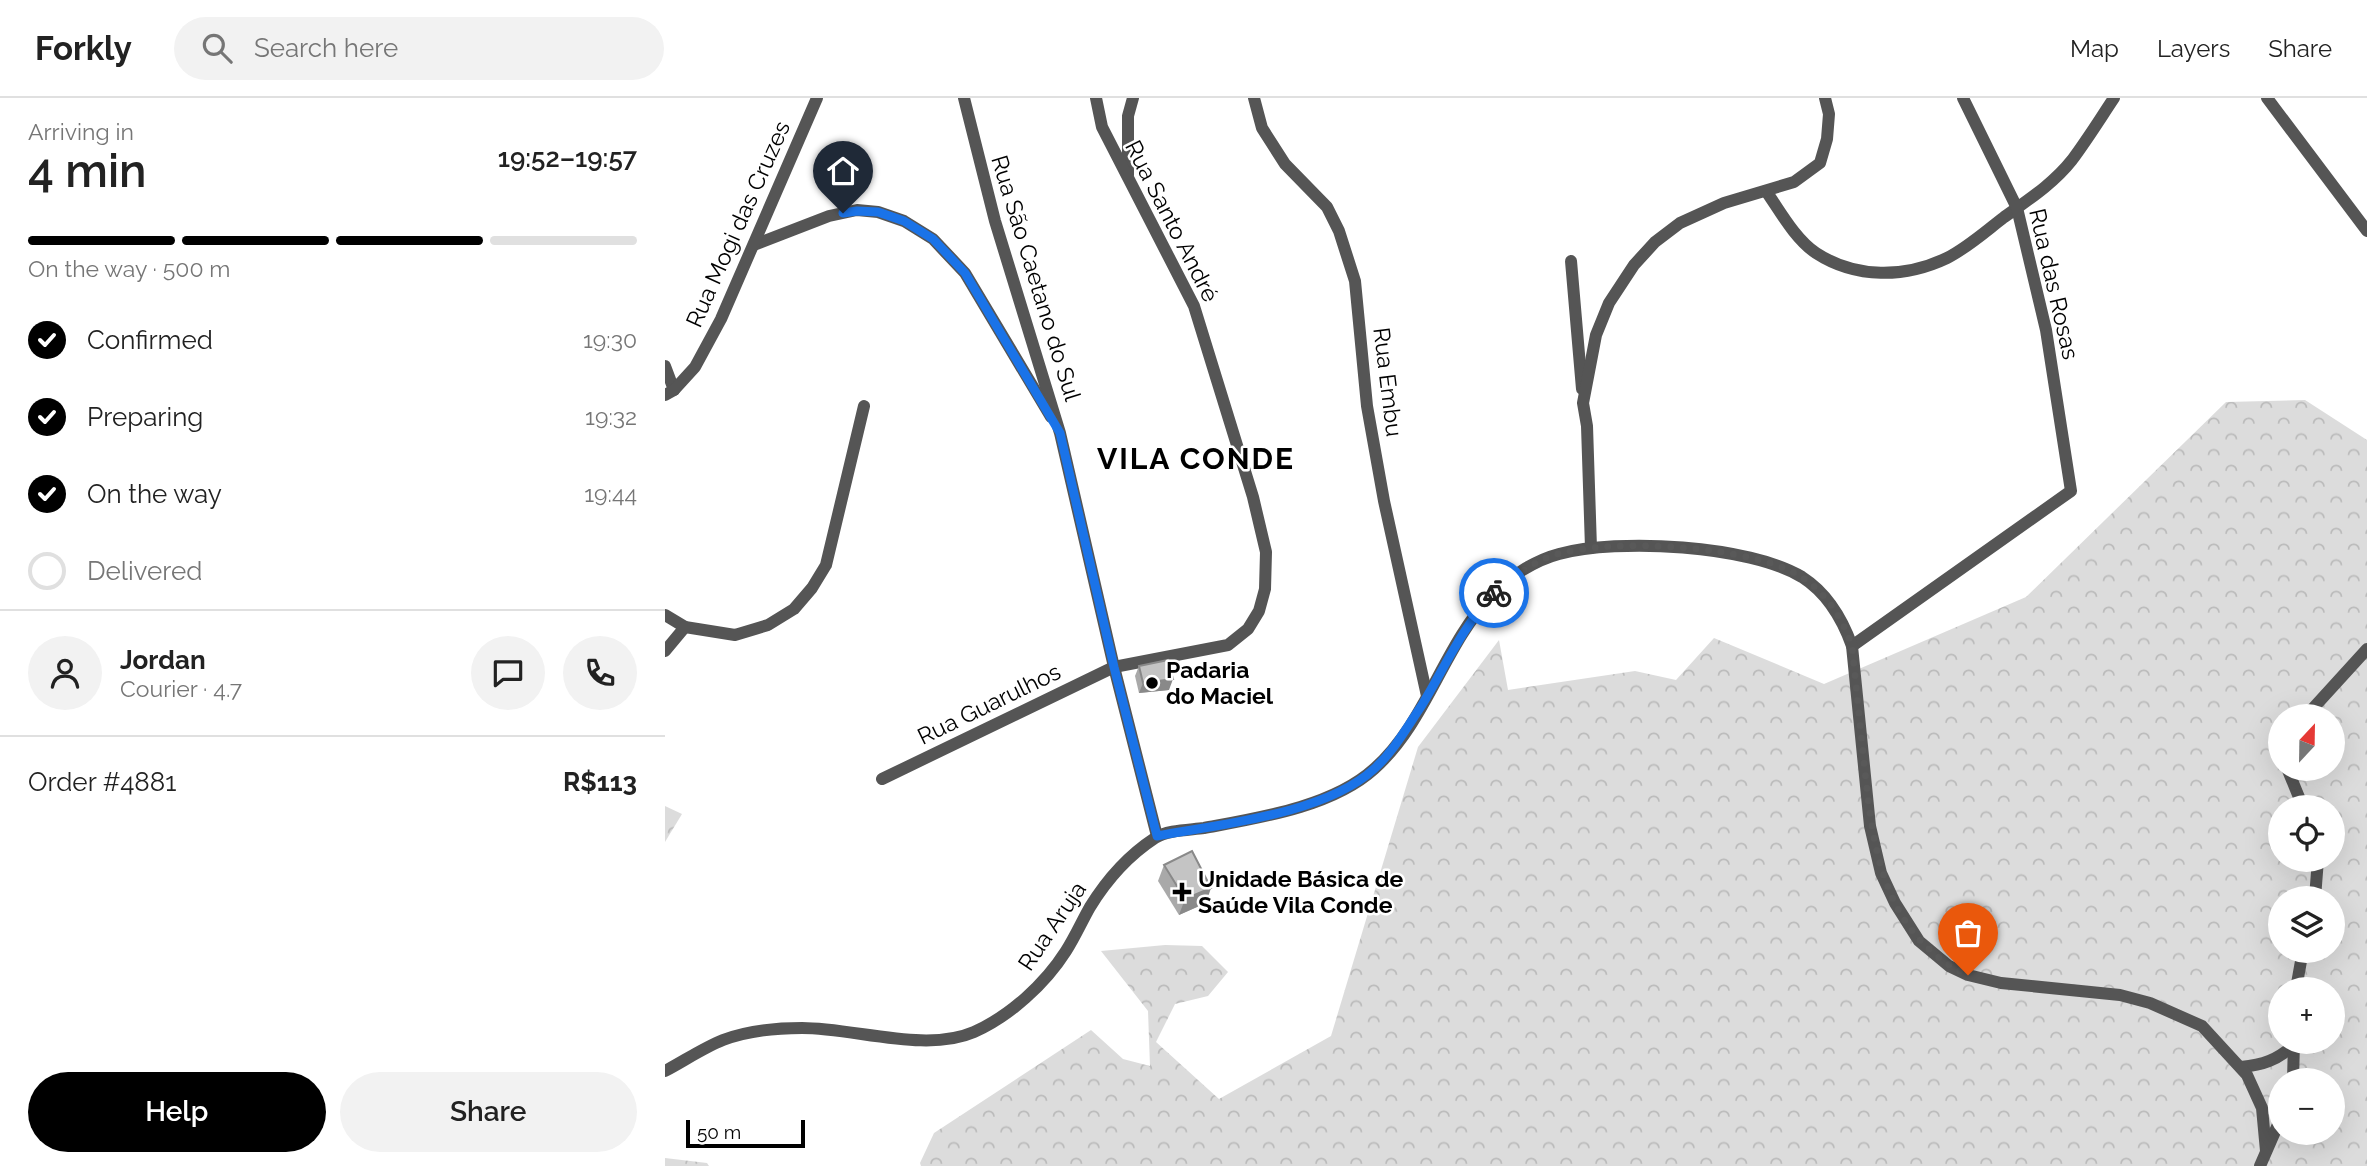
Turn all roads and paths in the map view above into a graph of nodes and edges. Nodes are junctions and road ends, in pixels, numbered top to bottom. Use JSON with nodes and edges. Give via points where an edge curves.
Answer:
{"nodes":[{"id":1,"x":817,"y":98,"type":"edge"},
{"id":2,"x":964,"y":98,"type":"edge"},
{"id":3,"x":1096,"y":98,"type":"edge"},
{"id":4,"x":1133,"y":98,"type":"edge"},
{"id":5,"x":1254,"y":98,"type":"edge"},
{"id":6,"x":1825,"y":98,"type":"edge"},
{"id":7,"x":1963,"y":98,"type":"edge"},
{"id":8,"x":2114,"y":98,"type":"edge"},
{"id":9,"x":2267,"y":98,"type":"edge"},
{"id":10,"x":1128,"y":179,"type":"junction"},
{"id":11,"x":1766,"y":191,"type":"junction"},
{"id":12,"x":2017,"y":208,"type":"junction"},
{"id":13,"x":2367,"y":231,"type":"edge"},
{"id":14,"x":754,"y":245,"type":"junction"},
{"id":15,"x":1571,"y":261,"type":"dead end"},
{"id":16,"x":665,"y":366,"type":"edge"},
{"id":17,"x":670,"y":392,"type":"edge"},
{"id":18,"x":1583,"y":403,"type":"junction"},
{"id":19,"x":864,"y":406,"type":"dead end"},
{"id":20,"x":1060,"y":433,"type":"junction"},
{"id":21,"x":1591,"y":548,"type":"junction"},
{"id":22,"x":665,"y":615,"type":"edge"},
{"id":23,"x":685,"y":627,"type":"junction"},
{"id":24,"x":1852,"y":646,"type":"junction"},
{"id":25,"x":2367,"y":649,"type":"edge"},
{"id":26,"x":665,"y":651,"type":"edge"},
{"id":27,"x":1114,"y":667,"type":"junction"},
{"id":28,"x":1427,"y":696,"type":"junction"},
{"id":29,"x":2317,"y":704,"type":"edge"},
{"id":30,"x":882,"y":779,"type":"dead end"},
{"id":31,"x":1157,"y":836,"type":"junction"},
{"id":32,"x":2284,"y":1054,"type":"edge"},
{"id":33,"x":2241,"y":1067,"type":"junction"},
{"id":34,"x":665,"y":1071,"type":"edge"},
{"id":35,"x":2269,"y":1145,"type":"edge"},
{"id":36,"x":2266,"y":1151,"type":"junction"},
{"id":37,"x":2260,"y":1166,"type":"edge"}],
"edges":[{"from":1,"to":14,"type":"street","name":"Rua Mogi das Cruzes"},
{"from":2,"to":20,"type":"street","name":"Rua São Caetano do Sul","via":[[995,221]]},
{"from":3,"to":10,"type":"street","name":"Rua Santo André","via":[[1102,127]]},
{"from":4,"to":10,"type":"street","via":[[1128,116]]},
{"from":5,"to":28,"type":"street","name":"Rua Embu","via":[[1262,128],[1286,164],[1327,207],[1355,281],[1367,406]]},
{"from":6,"to":11,"type":"street","via":[[1829,114],[1820,163],[1794,182]]},
{"from":7,"to":12,"type":"street","name":"Rua das Rosas"},
{"from":8,"to":12,"type":"street","via":[[2071,160]]},
{"from":9,"to":13,"type":"street"},
{"from":10,"to":27,"type":"street","name":"Rua Santo André","via":[[1194,306],[1253,497],[1266,552],[1265,589],[1248,629],[1228,645]]},
{"from":11,"to":12,"type":"street","via":[[1814,251],[1861,272],[1917,270],[1949,257]]},
{"from":11,"to":18,"type":"street","via":[[1680,223],[1634,265],[1609,303],[1596,335]]},
{"from":12,"to":24,"type":"street","name":"Rua das Rosas","via":[[2046,330],[2071,491]]},
{"from":14,"to":17,"type":"street","name":"Rua Mogi das Cruzes","via":[[695,367]]},
{"from":14,"to":20,"type":"street","via":[[829,216],[857,211],[904,221],[933,239],[965,273]]},
{"from":15,"to":18,"type":"street"},
{"from":16,"to":17,"type":"street"},
{"from":18,"to":21,"type":"street"},
{"from":19,"to":23,"type":"street","via":[[826,565],[812,588],[794,609],[768,625],[735,635]]},
{"from":20,"to":27,"type":"street","name":"Rua São Caetano do Sul"},
{"from":21,"to":24,"type":"street","via":[[1640,545],[1736,554],[1765,562],[1802,577],[1831,603]]},
{"from":21,"to":28,"type":"street","via":[[1556,554],[1517,574],[1492,595],[1463,632]]},
{"from":22,"to":23,"type":"street"},
{"from":23,"to":26,"type":"street"},
{"from":24,"to":33,"type":"street","via":[[1870,826],[1881,873],[1919,940],[1949,966],[1968,975],[2150,1003],[2202,1026]]},
{"from":25,"to":29,"type":"street"},
{"from":27,"to":30,"type":"street","name":"Rua Guarulhos"},
{"from":27,"to":31,"type":"street","name":"Rua São Caetano do Sul"},
{"from":28,"to":31,"type":"street","via":[[1394,748],[1351,787],[1256,818]]},
{"from":31,"to":34,"type":"street","name":"Rua Aruja","via":[[1115,872],[1045,980],[975,1032],[927,1042],[802,1028],[757,1032],[722,1041]]},
{"from":32,"to":33,"type":"street","via":[[2268,1063]]},
{"from":33,"to":36,"type":"street","via":[[2262,1108]]},
{"from":35,"to":36,"type":"street"},
{"from":36,"to":37,"type":"street"}]}
